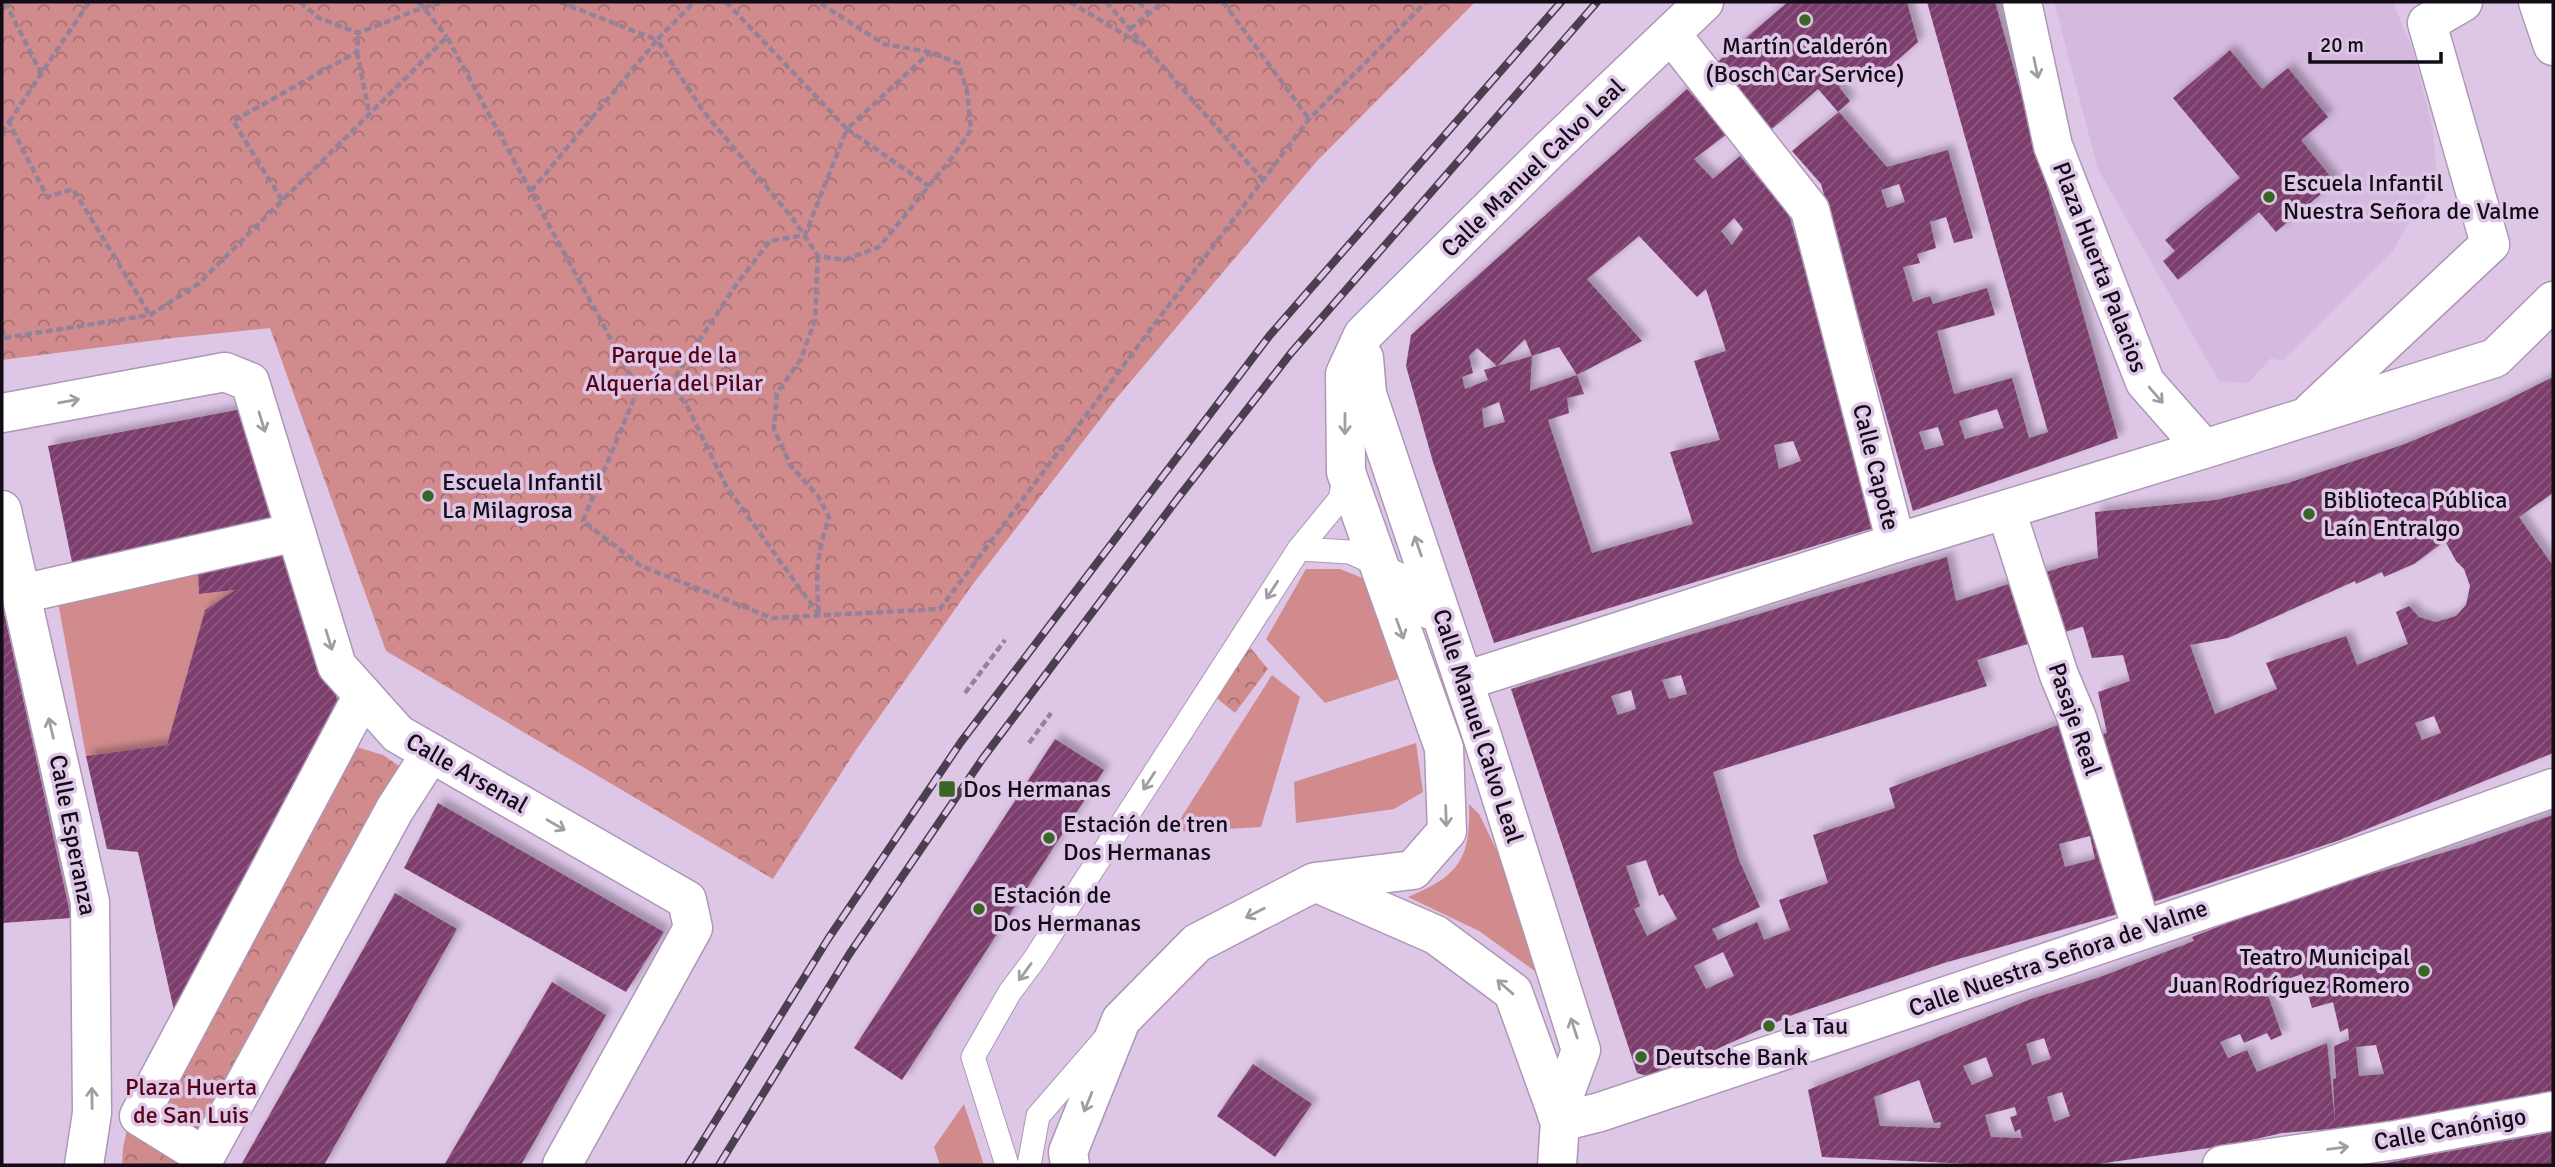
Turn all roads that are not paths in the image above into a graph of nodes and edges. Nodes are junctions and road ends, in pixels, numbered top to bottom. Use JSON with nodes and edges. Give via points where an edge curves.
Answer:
{"nodes":[{"id":1,"x":2022,"y":2,"type":"edge"},
{"id":2,"x":2538,"y":2,"type":"edge"},
{"id":3,"x":2449,"y":5,"type":"edge"},
{"id":4,"x":1691,"y":15,"type":"edge"},
{"id":5,"x":2553,"y":46,"type":"edge"},
{"id":6,"x":2553,"y":301,"type":"edge"},
{"id":7,"x":1363,"y":335,"type":"junction"},
{"id":8,"x":2,"y":413,"type":"edge"},
{"id":9,"x":2305,"y":417,"type":"junction"},
{"id":10,"x":2204,"y":449,"type":"junction"},
{"id":11,"x":1346,"y":472,"type":"junction"},
{"id":12,"x":2,"y":510,"type":"edge"},
{"id":13,"x":2006,"y":510,"type":"junction"},
{"id":14,"x":296,"y":532,"type":"junction"},
{"id":15,"x":1896,"y":543,"type":"junction"},
{"id":16,"x":1299,"y":549,"type":"junction"},
{"id":17,"x":1377,"y":565,"type":"junction"},
{"id":18,"x":21,"y":594,"type":"junction"},
{"id":19,"x":1464,"y":681,"type":"junction"},
{"id":20,"x":363,"y":695,"type":"junction"},
{"id":21,"x":431,"y":753,"type":"junction"},
{"id":22,"x":2553,"y":788,"type":"edge"},
{"id":23,"x":1315,"y":882,"type":"junction"},
{"id":24,"x":2142,"y":930,"type":"junction"},
{"id":25,"x":1121,"y":1020,"type":"junction"},
{"id":26,"x":2553,"y":1111,"type":"edge"},
{"id":27,"x":1558,"y":1119,"type":"junction"},
{"id":28,"x":84,"y":1165,"type":"edge"},
{"id":29,"x":562,"y":1165,"type":"edge"},
{"id":30,"x":1007,"y":1165,"type":"edge"},
{"id":31,"x":1028,"y":1165,"type":"edge"},
{"id":32,"x":1070,"y":1165,"type":"edge"},
{"id":33,"x":1557,"y":1165,"type":"edge"},
{"id":34,"x":2222,"y":1165,"type":"edge"}],
"edges":[{"from":1,"to":10,"type":"street","name":"Plaza Huerta Palacios","one_way":true,"via":[[2053,146],[2145,382]]},
{"from":2,"to":5,"type":"street"},
{"from":3,"to":9,"type":"street","via":[[2427,23],[2490,244]]},
{"from":4,"to":7,"type":"street","name":"Calle Manuel Calvo Leal"},
{"from":4,"to":15,"type":"street","name":"Calle Capote","via":[[1810,210]]},
{"from":6,"to":9,"type":"street","via":[[2495,358]]},
{"from":7,"to":11,"type":"street","name":"Calle Manuel Calvo Leal","one_way":true,"via":[[1345,374]]},
{"from":19,"to":7,"type":"street","name":"Calle Manuel Calvo Leal","one_way":true,"via":[[1367,394]]},
{"from":8,"to":14,"type":"street","name":"Calle Arsenal","one_way":true,"via":[[225,372],[250,382]]},
{"from":9,"to":10,"type":"street"},
{"from":10,"to":13,"type":"street"},
{"from":11,"to":16,"type":"lane","via":[[1340,499]]},
{"from":11,"to":17,"type":"street","name":"Calle Manuel Calvo Leal"},
{"from":12,"to":18,"type":"street","name":"Calle Esperanza"},
{"from":13,"to":15,"type":"street"},
{"from":13,"to":24,"type":"street","name":"Pasaje Real"},
{"from":14,"to":18,"type":"street"},
{"from":14,"to":20,"type":"street","name":"Calle Arsenal","one_way":true,"via":[[337,666]]},
{"from":15,"to":19,"type":"street","name":"Calle Capote"},
{"from":16,"to":17,"type":"lane","via":[[1350,552]]},
{"from":16,"to":30,"type":"lane","one_way":true,"via":[[1010,992],[973,1057]]},
{"from":17,"to":19,"type":"lane","via":[[1405,577]]},
{"from":17,"to":23,"type":"street","name":"Calle Manuel Calvo Leal","one_way":true,"via":[[1444,748],[1447,831],[1413,870]]},
{"from":28,"to":18,"type":"street","name":"Calle Esperanza","one_way":true,"via":[[92,1113],[90,902]]},
{"from":27,"to":19,"type":"street","name":"Calle Manuel Calvo Leal","one_way":true,"via":[[1581,1050]]},
{"from":20,"to":21,"type":"street","name":"Calle Arsenal","via":[[398,734]]},
{"from":20,"to":21,"type":"street","via":[[139,1116],[205,1157]]},
{"from":21,"to":29,"type":"street","name":"Calle Arsenal","one_way":true,"via":[[687,900],[693,928]]},
{"from":22,"to":24,"type":"street","name":"Calle Nuestra Señora de Valme"},
{"from":23,"to":25,"type":"street","one_way":true,"via":[[1196,943]]},
{"from":27,"to":23,"type":"street","one_way":true,"via":[[1513,992],[1436,934]]},
{"from":24,"to":27,"type":"street","name":"Calle Nuestra Señora de Valme","via":[[1601,1112]]},
{"from":25,"to":31,"type":"lane","via":[[1038,1116]]},
{"from":25,"to":32,"type":"street","one_way":true,"via":[[1068,1152]]},
{"from":34,"to":26,"type":"street","name":"Calle Canónigo","one_way":true},
{"from":27,"to":33,"type":"street"}]}
